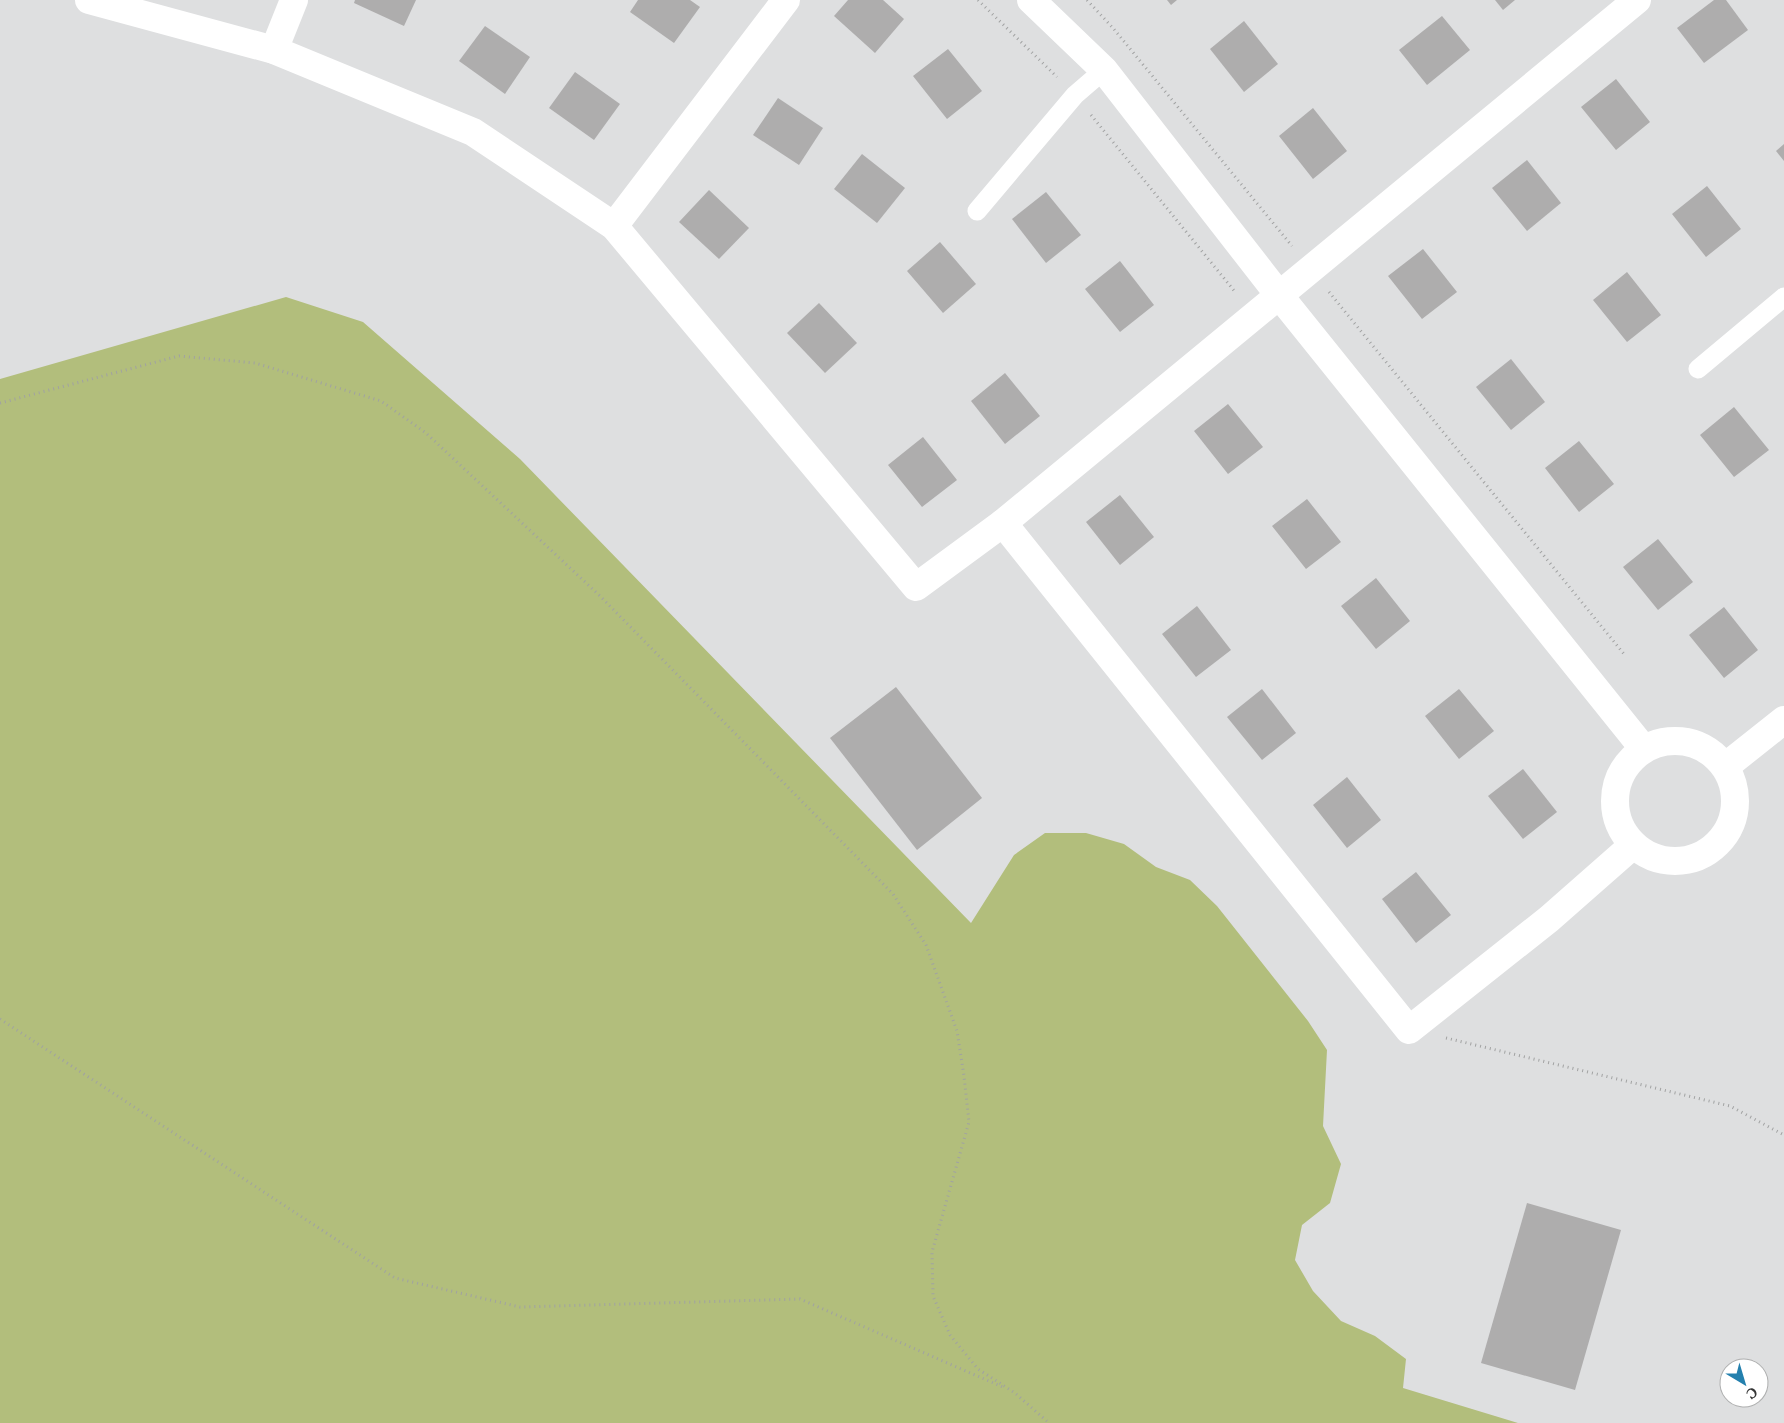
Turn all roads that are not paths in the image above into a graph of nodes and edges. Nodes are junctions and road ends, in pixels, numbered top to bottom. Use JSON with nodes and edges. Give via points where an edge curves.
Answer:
{"nodes":[{"id":1,"x":89,"y":0,"type":"edge"},
{"id":2,"x":294,"y":0,"type":"edge"},
{"id":3,"x":786,"y":0,"type":"edge"},
{"id":4,"x":1031,"y":0,"type":"edge"},
{"id":5,"x":1637,"y":0,"type":"edge"},
{"id":6,"x":274,"y":50,"type":"junction"},
{"id":7,"x":1104,"y":70,"type":"junction"},
{"id":8,"x":977,"y":211,"type":"dead end"},
{"id":9,"x":614,"y":226,"type":"junction"},
{"id":10,"x":1279,"y":295,"type":"junction"},
{"id":11,"x":1784,"y":297,"type":"edge"},
{"id":12,"x":1698,"y":369,"type":"dead end"},
{"id":13,"x":1003,"y":523,"type":"junction"},
{"id":14,"x":1784,"y":720,"type":"edge"},
{"id":15,"x":1643,"y":748,"type":"junction"},
{"id":16,"x":1726,"y":766,"type":"junction"},
{"id":17,"x":1632,"y":846,"type":"junction"}],
"edges":[{"from":1,"to":6,"type":"street"},
{"from":2,"to":6,"type":"street"},
{"from":3,"to":9,"type":"street"},
{"from":4,"to":7,"type":"street"},
{"from":5,"to":10,"type":"street"},
{"from":6,"to":9,"type":"street","via":[[473,132]]},
{"from":7,"to":8,"type":"lane","via":[[1075,95]]},
{"from":7,"to":10,"type":"street"},
{"from":9,"to":13,"type":"street","via":[[916,587]]},
{"from":10,"to":13,"type":"street"},
{"from":10,"to":15,"type":"street"},
{"from":11,"to":12,"type":"lane"},
{"from":13,"to":17,"type":"street","via":[[1409,1030],[1548,919]]},
{"from":14,"to":16,"type":"street"},
{"from":15,"to":16,"type":"street","via":[[1672,739],[1703,745]]},
{"from":15,"to":17,"type":"street","via":[[1618,776],[1614,814]]},
{"from":16,"to":17,"type":"street","via":[[1737,800],[1727,834],[1700,858],[1664,862]]}]}
